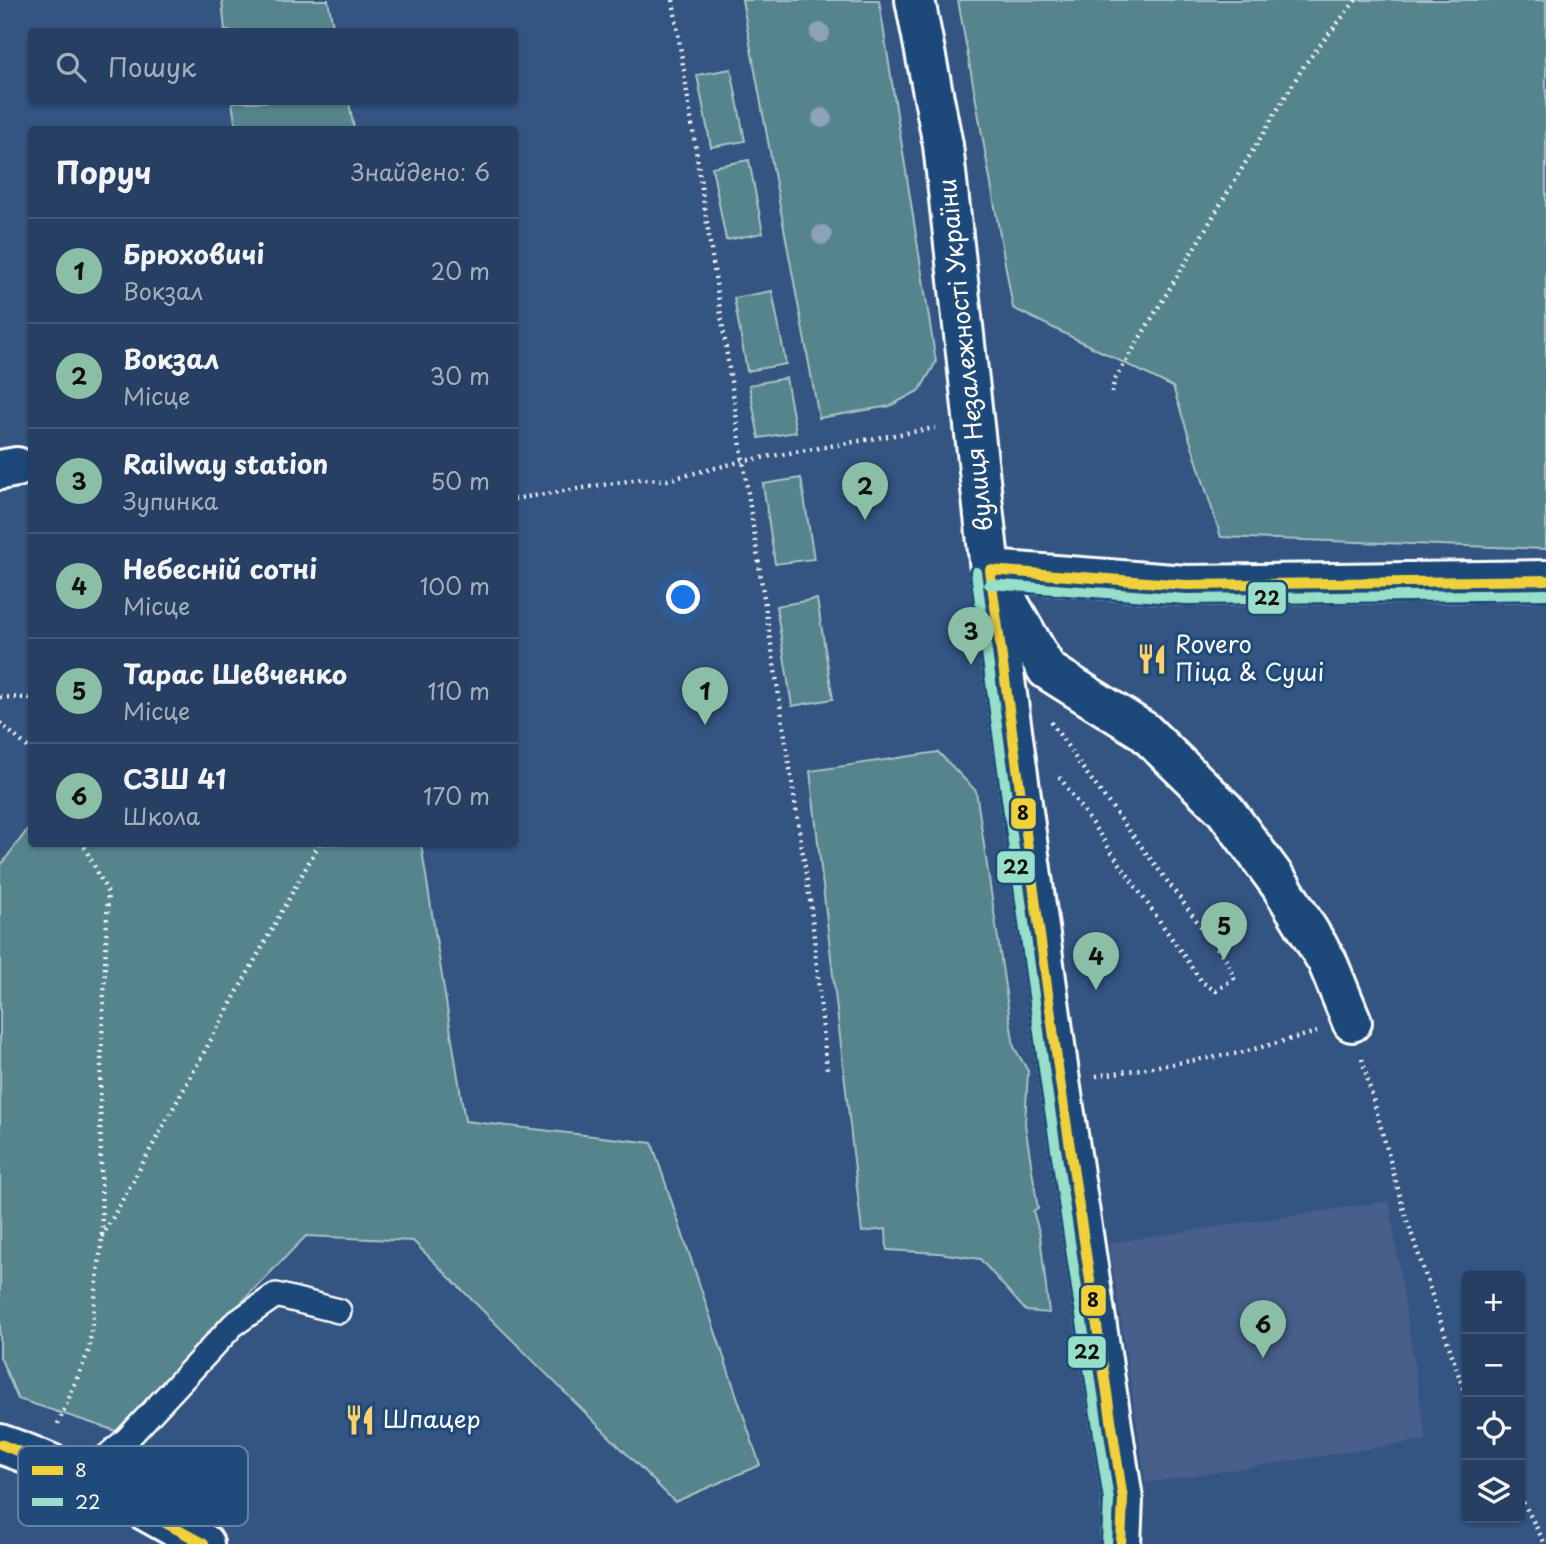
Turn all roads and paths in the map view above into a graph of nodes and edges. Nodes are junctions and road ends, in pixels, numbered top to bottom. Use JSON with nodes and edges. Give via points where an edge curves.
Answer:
{"nodes":[{"id":1,"x":673,"y":0,"type":"edge"},
{"id":2,"x":915,"y":0,"type":"edge"},
{"id":3,"x":1356,"y":0,"type":"edge"},
{"id":4,"x":1112,"y":393,"type":"dead end"},
{"id":5,"x":974,"y":422,"type":"junction"},
{"id":6,"x":743,"y":461,"type":"junction"},
{"id":7,"x":518,"y":498,"type":"edge"},
{"id":8,"x":990,"y":570,"type":"junction"},
{"id":9,"x":1546,"y":580,"type":"edge"},
{"id":10,"x":0,"y":697,"type":"edge"},
{"id":11,"x":28,"y":698,"type":"edge"},
{"id":12,"x":1050,"y":719,"type":"dead end"},
{"id":13,"x":0,"y":723,"type":"edge"},
{"id":14,"x":28,"y":748,"type":"edge"},
{"id":15,"x":1054,"y":767,"type":"dead end"},
{"id":16,"x":85,"y":847,"type":"edge"},
{"id":17,"x":317,"y":847,"type":"edge"},
{"id":18,"x":1352,"y":1022,"type":"junction"},
{"id":19,"x":827,"y":1070,"type":"dead end"},
{"id":20,"x":1060,"y":1081,"type":"junction"},
{"id":21,"x":102,"y":1238,"type":"junction"},
{"id":22,"x":339,"y":1311,"type":"dead end"},
{"id":23,"x":1466,"y":1397,"type":"edge"},
{"id":24,"x":0,"y":1444,"type":"edge"},
{"id":25,"x":48,"y":1446,"type":"edge"},
{"id":26,"x":119,"y":1446,"type":"edge"},
{"id":27,"x":18,"y":1450,"type":"edge"},
{"id":28,"x":1525,"y":1506,"type":"edge"},
{"id":29,"x":173,"y":1526,"type":"edge"},
{"id":30,"x":204,"y":1544,"type":"edge"},
{"id":31,"x":1121,"y":1544,"type":"edge"},
{"id":32,"x":1545,"y":1544,"type":"edge"}],
"edges":[{"from":1,"to":6,"type":"path"},
{"from":2,"to":5,"type":"main road","name":"вулиця Незалежності України","via":[[943,145]]},
{"from":3,"to":4,"type":"path","via":[[1305,64],[1114,381]]},
{"from":5,"to":6,"type":"path"},
{"from":5,"to":8,"type":"main road","name":"вулиця Незалежності України"},
{"from":6,"to":7,"type":"path","via":[[667,480],[640,479]]},
{"from":6,"to":19,"type":"path","via":[[811,907]]},
{"from":8,"to":9,"type":"main road","via":[[1186,585]]},
{"from":8,"to":18,"type":"main road","via":[[1046,670],[1144,732],[1224,810],[1327,961]]},
{"from":8,"to":20,"type":"main road","name":"вулиця Незалежності України"},
{"from":10,"to":11,"type":"path"},
{"from":12,"to":15,"type":"path","via":[[1227,961],[1234,978],[1216,991],[1202,982]]},
{"from":13,"to":14,"type":"path"},
{"from":16,"to":21,"type":"path","via":[[108,893],[100,1090]]},
{"from":17,"to":21,"type":"path"},
{"from":18,"to":20,"type":"path","via":[[1240,1053]]},
{"from":18,"to":23,"type":"path","via":[[1404,1211]]},
{"from":20,"to":31,"type":"main road","name":"вулиця Незалежності України","via":[[1123,1499]]},
{"from":21,"to":25,"type":"path","via":[[89,1350]]},
{"from":22,"to":26,"type":"lane","via":[[276,1295],[233,1325]]},
{"from":24,"to":27,"type":"main road"},
{"from":28,"to":32,"type":"path"},
{"from":29,"to":30,"type":"main road"}]}
